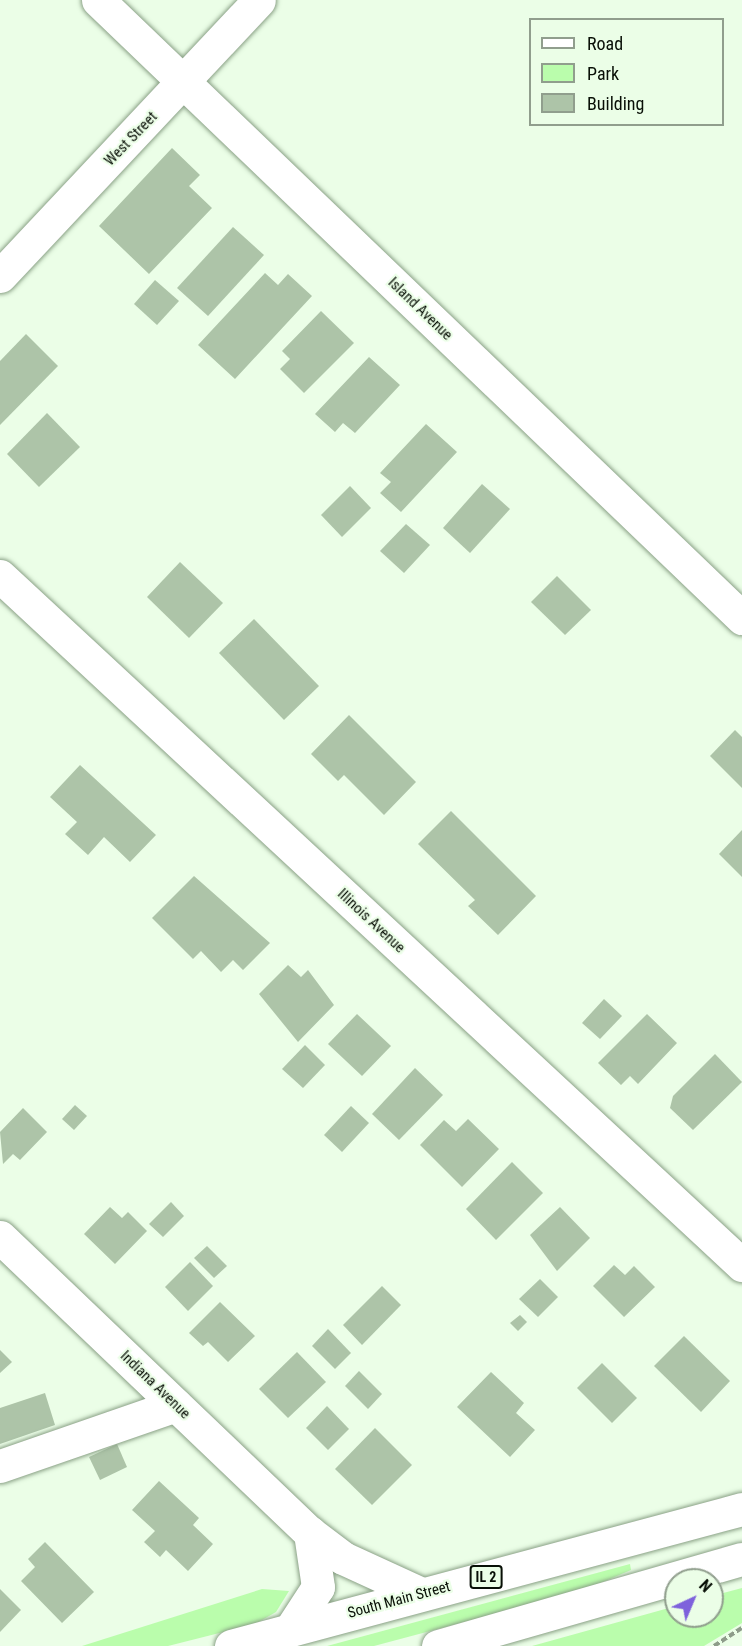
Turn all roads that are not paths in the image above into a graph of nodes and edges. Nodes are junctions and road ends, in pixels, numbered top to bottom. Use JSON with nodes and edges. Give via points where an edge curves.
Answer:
{"nodes":[{"id":1,"x":98,"y":0,"type":"edge"},
{"id":2,"x":259,"y":0,"type":"edge"},
{"id":3,"x":184,"y":82,"type":"junction"},
{"id":4,"x":0,"y":276,"type":"edge"},
{"id":5,"x":0,"y":576,"type":"edge"},
{"id":6,"x":742,"y":618,"type":"edge"},
{"id":7,"x":0,"y":1237,"type":"edge"},
{"id":8,"x":742,"y":1265,"type":"edge"},
{"id":9,"x":176,"y":1405,"type":"junction"},
{"id":10,"x":0,"y":1466,"type":"edge"},
{"id":11,"x":742,"y":1509,"type":"edge"},
{"id":12,"x":310,"y":1533,"type":"junction"},
{"id":13,"x":742,"y":1559,"type":"edge"},
{"id":14,"x":419,"y":1593,"type":"junction"},
{"id":15,"x":290,"y":1629,"type":"junction"},
{"id":16,"x":231,"y":1646,"type":"edge"},
{"id":17,"x":438,"y":1646,"type":"edge"}],
"edges":[{"from":1,"to":3,"type":"street","name":"Island Avenue"},
{"from":2,"to":3,"type":"street","name":"West Street"},
{"from":3,"to":4,"type":"street","name":"West Street"},
{"from":3,"to":6,"type":"street","name":"Island Avenue"},
{"from":5,"to":8,"type":"street","name":"Illinois Avenue"},
{"from":7,"to":9,"type":"street","name":"Indiana Avenue"},
{"from":9,"to":10,"type":"street"},
{"from":9,"to":12,"type":"street","name":"Indiana Avenue"},
{"from":11,"to":14,"type":"street","name":"South Main Street","number":"IL 2"},
{"from":12,"to":14,"type":"street","name":"Indiana Avenue","via":[[343,1558]]},
{"from":12,"to":15,"type":"street","via":[[318,1587]]},
{"from":13,"to":17,"type":"street"},
{"from":14,"to":15,"type":"street","name":"South Main Street","number":"IL 2"},
{"from":15,"to":16,"type":"street","name":"South Main Street","number":"IL 2"}]}
